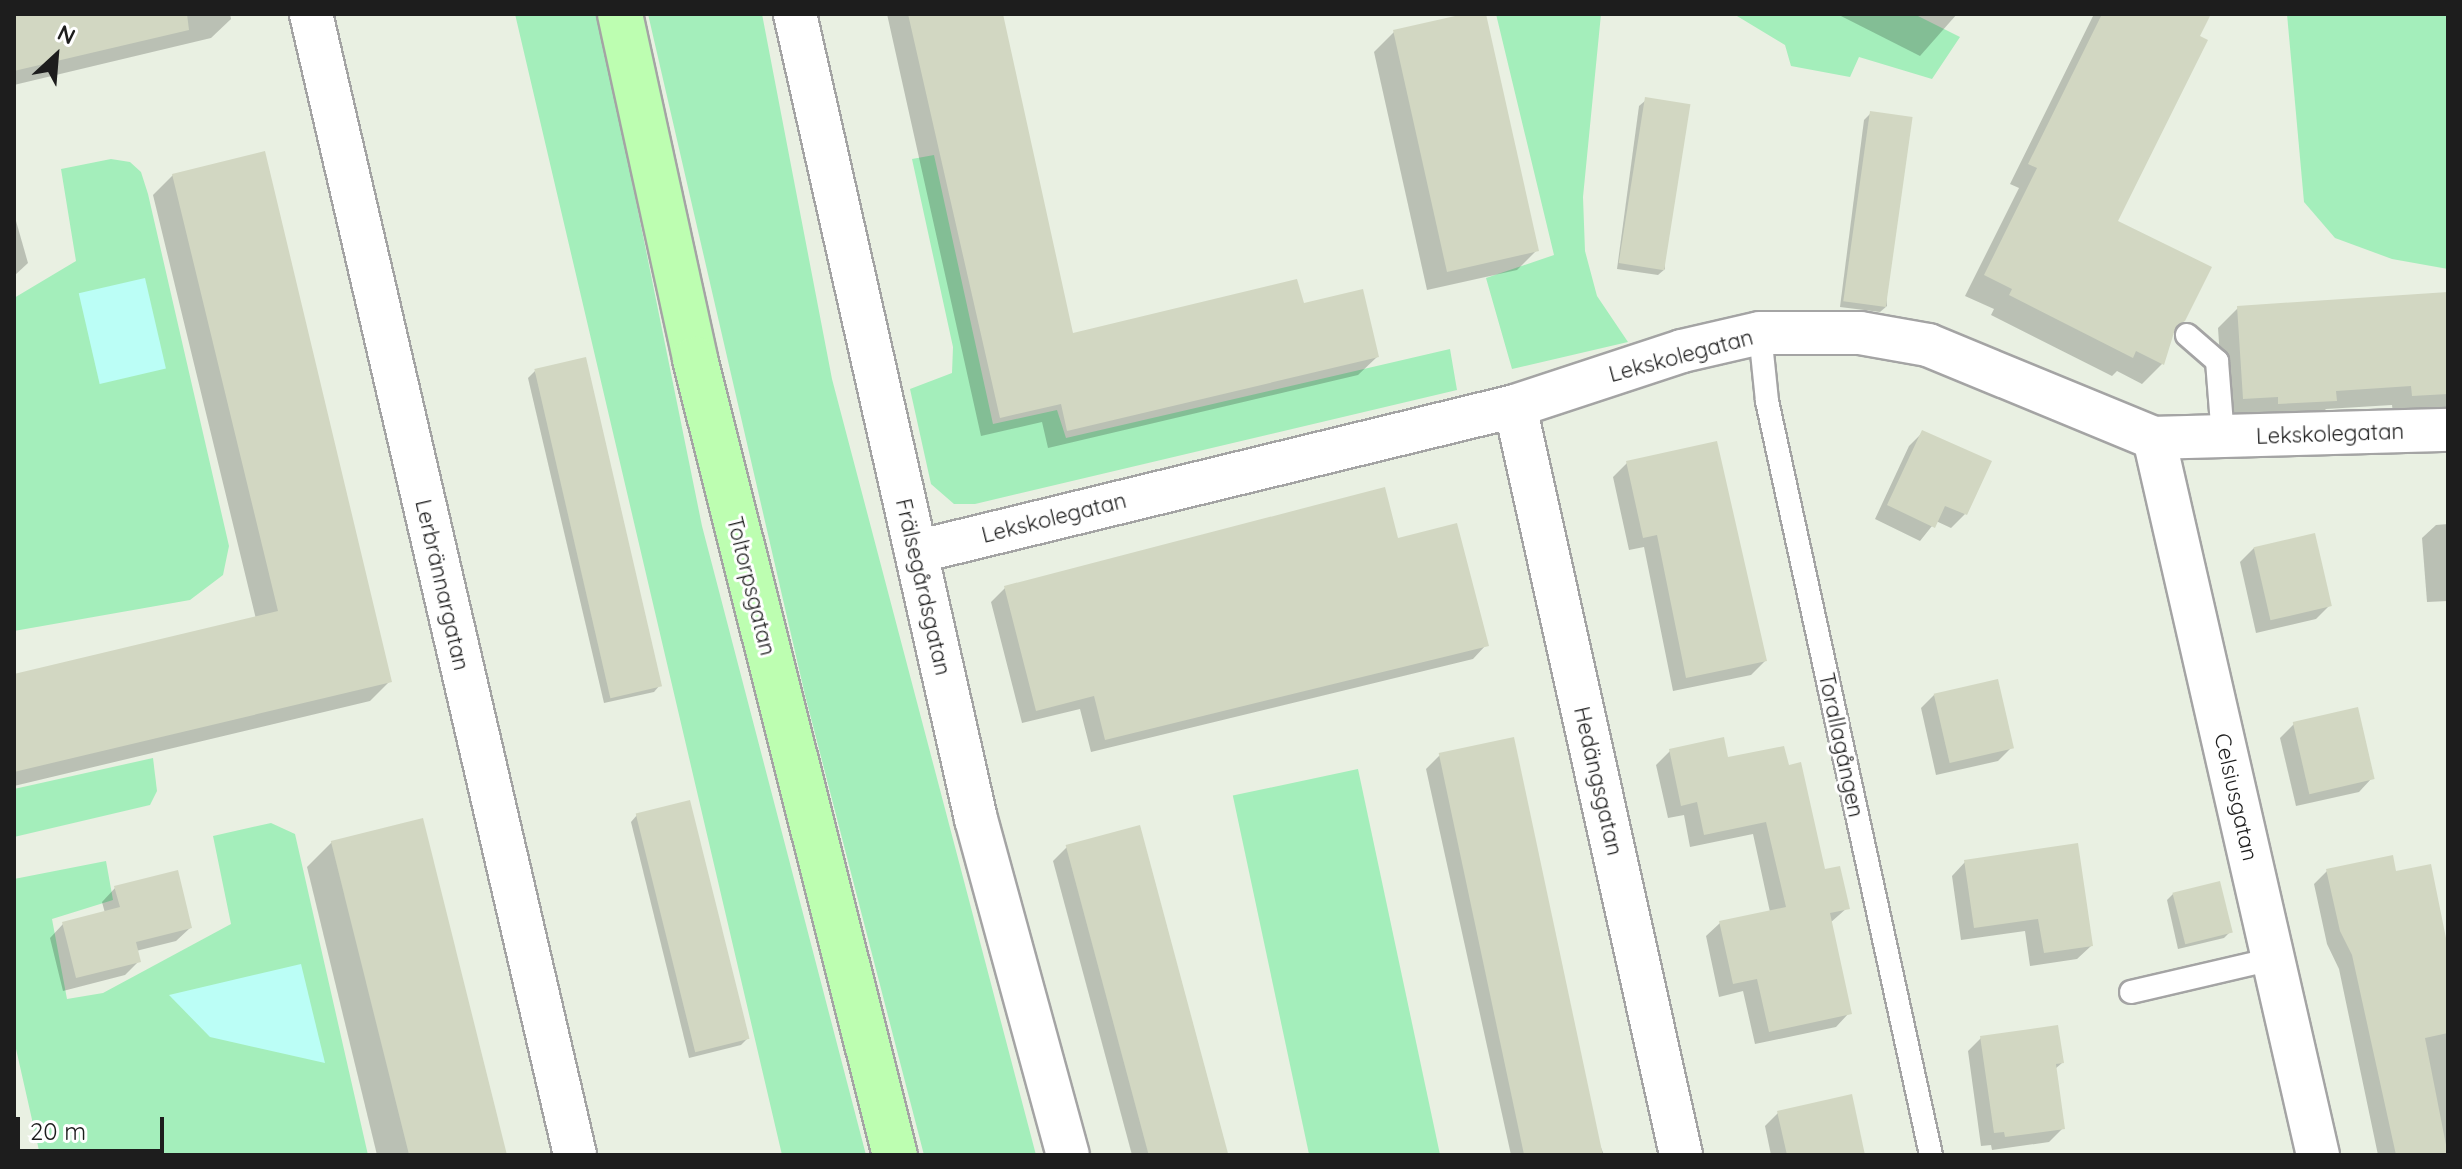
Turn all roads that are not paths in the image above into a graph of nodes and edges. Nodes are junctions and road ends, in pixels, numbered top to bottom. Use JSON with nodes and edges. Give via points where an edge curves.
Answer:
{"nodes":[{"id":1,"x":311,"y":14,"type":"edge"},
{"id":2,"x":620,"y":14,"type":"edge"},
{"id":3,"x":795,"y":14,"type":"edge"},
{"id":4,"x":1760,"y":333,"type":"junction"},
{"id":5,"x":2187,"y":335,"type":"dead end"},
{"id":6,"x":1515,"y":406,"type":"junction"},
{"id":7,"x":2448,"y":430,"type":"edge"},
{"id":8,"x":2223,"y":437,"type":"junction"},
{"id":9,"x":2154,"y":438,"type":"junction"},
{"id":10,"x":916,"y":552,"type":"junction"},
{"id":11,"x":2273,"y":959,"type":"junction"},
{"id":12,"x":2131,"y":992,"type":"dead end"},
{"id":13,"x":575,"y":1155,"type":"edge"},
{"id":14,"x":895,"y":1155,"type":"edge"},
{"id":15,"x":1068,"y":1155,"type":"edge"},
{"id":16,"x":1681,"y":1155,"type":"edge"},
{"id":17,"x":1931,"y":1155,"type":"edge"},
{"id":18,"x":2318,"y":1155,"type":"edge"}],
"edges":[{"from":1,"to":13,"type":"street","name":"Lerbrännargatan"},
{"from":2,"to":14,"type":"street","name":"Toltorpsgatan","via":[[702,388]]},
{"from":3,"to":10,"type":"street","name":"Frälsegårdsgatan"},
{"from":4,"to":6,"type":"street","name":"Lekskolegatan","via":[[1682,351]]},
{"from":4,"to":9,"type":"street","name":"Lekskolegatan","via":[[1860,333],[1928,345]]},
{"from":4,"to":17,"type":"lane","name":"Torallagången","via":[[1767,401]]},
{"from":5,"to":8,"type":"lane","via":[[2217,361]]},
{"from":6,"to":10,"type":"street","name":"Lekskolegatan"},
{"from":6,"to":16,"type":"street","name":"Hedängsgatan"},
{"from":7,"to":8,"type":"street","name":"Lekskolegatan"},
{"from":8,"to":9,"type":"street","name":"Lekskolegatan"},
{"from":9,"to":11,"type":"street","name":"Celsiusgatan"},
{"from":10,"to":15,"type":"street","name":"Frälsegårdsgatan","via":[[976,819]]},
{"from":11,"to":12,"type":"lane"},
{"from":11,"to":18,"type":"street","name":"Celsiusgatan"}]}
